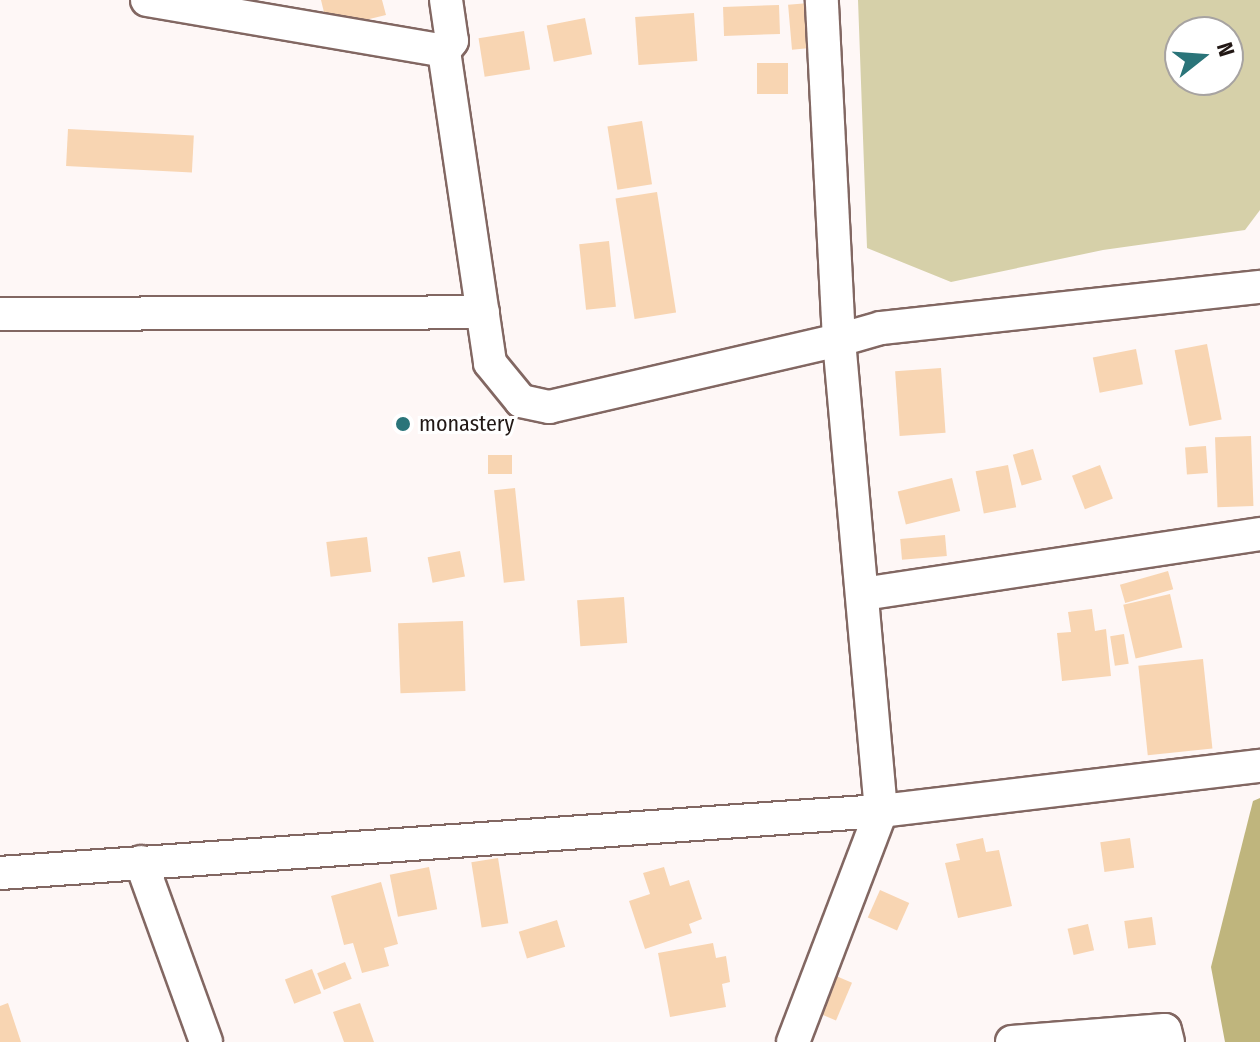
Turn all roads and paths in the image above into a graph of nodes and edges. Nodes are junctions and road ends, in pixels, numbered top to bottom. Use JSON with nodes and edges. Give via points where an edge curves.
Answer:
{"nodes":[{"id":1,"x":147,"y":0,"type":"edge"},
{"id":2,"x":446,"y":0,"type":"edge"},
{"id":3,"x":822,"y":0,"type":"edge"},
{"id":4,"x":213,"y":6,"type":"edge"},
{"id":5,"x":444,"y":51,"type":"junction"},
{"id":6,"x":1260,"y":287,"type":"edge"},
{"id":7,"x":483,"y":312,"type":"junction"},
{"id":8,"x":0,"y":314,"type":"edge"},
{"id":9,"x":839,"y":340,"type":"junction"},
{"id":10,"x":1260,"y":534,"type":"edge"},
{"id":11,"x":863,"y":594,"type":"junction"},
{"id":12,"x":1260,"y":766,"type":"edge"},
{"id":13,"x":881,"y":811,"type":"junction"},
{"id":14,"x":141,"y":862,"type":"junction"},
{"id":15,"x":0,"y":873,"type":"edge"},
{"id":16,"x":206,"y":1042,"type":"edge"},
{"id":17,"x":793,"y":1042,"type":"edge"},
{"id":18,"x":1012,"y":1042,"type":"edge"},
{"id":19,"x":1168,"y":1042,"type":"edge"}],
"edges":[{"from":1,"to":4,"type":"street"},
{"from":2,"to":5,"type":"street","via":[[452,41]]},
{"from":3,"to":9,"type":"street"},
{"from":4,"to":5,"type":"street"},
{"from":5,"to":7,"type":"street"},
{"from":6,"to":9,"type":"street","via":[[881,328]]},
{"from":7,"to":8,"type":"street"},
{"from":7,"to":9,"type":"street","via":[[490,363],[521,401],[549,407]]},
{"from":9,"to":11,"type":"street"},
{"from":10,"to":11,"type":"street"},
{"from":11,"to":13,"type":"street"},
{"from":12,"to":13,"type":"street"},
{"from":13,"to":14,"type":"street"},
{"from":13,"to":17,"type":"street"},
{"from":14,"to":15,"type":"street"},
{"from":14,"to":16,"type":"street"},
{"from":18,"to":19,"type":"street","via":[[1165,1030]]}]}
